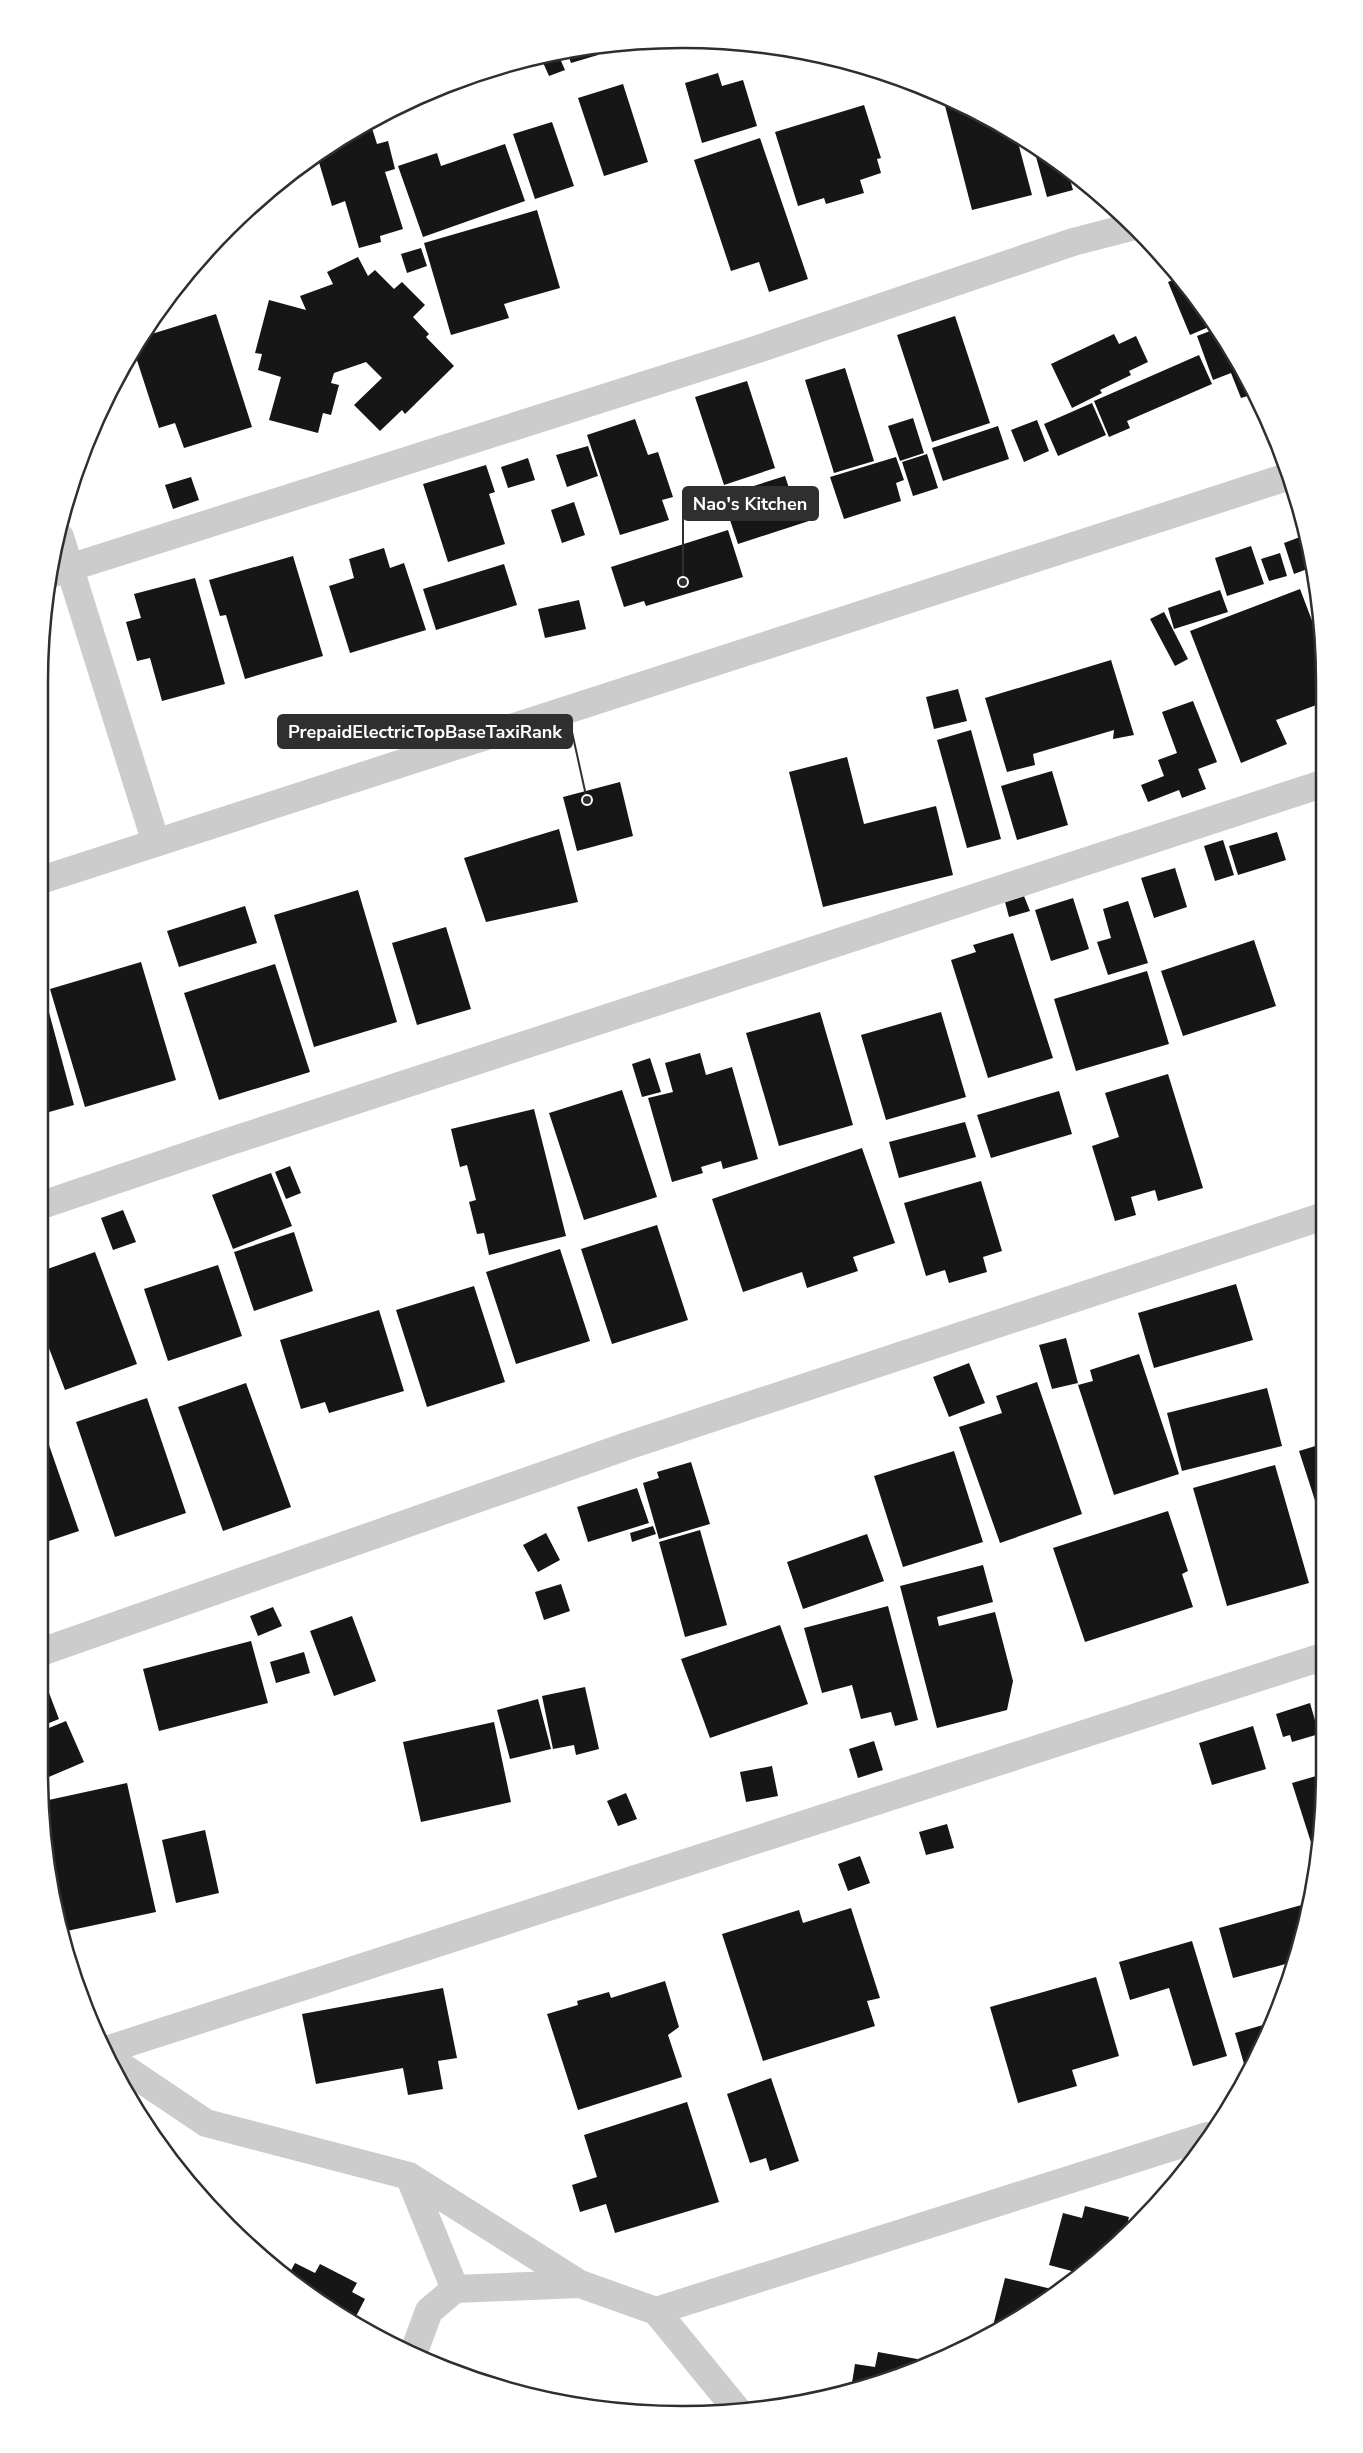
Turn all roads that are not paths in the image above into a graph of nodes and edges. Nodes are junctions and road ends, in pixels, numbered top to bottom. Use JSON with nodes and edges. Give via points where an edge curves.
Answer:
{"nodes":[{"id":1,"x":1125,"y":229,"type":"edge"},
{"id":2,"x":1282,"y":479,"type":"edge"},
{"id":3,"x":61,"y":553,"type":"edge"},
{"id":4,"x":62,"y":570,"type":"edge"},
{"id":5,"x":1316,"y":786,"type":"edge"},
{"id":6,"x":156,"y":843,"type":"junction"},
{"id":7,"x":48,"y":878,"type":"edge"},
{"id":8,"x":48,"y":1204,"type":"edge"},
{"id":9,"x":1316,"y":1220,"type":"edge"},
{"id":10,"x":48,"y":1650,"type":"edge"},
{"id":11,"x":1316,"y":1659,"type":"edge"},
{"id":12,"x":111,"y":2048,"type":"edge"},
{"id":13,"x":120,"y":2065,"type":"edge"},
{"id":14,"x":1198,"y":2139,"type":"edge"},
{"id":15,"x":409,"y":2176,"type":"junction"},
{"id":16,"x":580,"y":2284,"type":"junction"},
{"id":17,"x":455,"y":2289,"type":"junction"},
{"id":18,"x":656,"y":2311,"type":"junction"},
{"id":19,"x":416,"y":2347,"type":"edge"},
{"id":20,"x":732,"y":2403,"type":"edge"}],
"edges":[{"from":1,"to":4,"type":"street","via":[[1073,242],[755,350]]},
{"from":2,"to":6,"type":"street"},
{"from":3,"to":4,"type":"street"},
{"from":4,"to":6,"type":"street"},
{"from":5,"to":8,"type":"street"},
{"from":6,"to":7,"type":"street"},
{"from":9,"to":10,"type":"street","via":[[627,1446]]},
{"from":11,"to":12,"type":"street"},
{"from":13,"to":15,"type":"street","via":[[206,2123]]},
{"from":14,"to":18,"type":"street"},
{"from":15,"to":16,"type":"street"},
{"from":15,"to":17,"type":"street"},
{"from":16,"to":17,"type":"street"},
{"from":16,"to":18,"type":"street"},
{"from":17,"to":19,"type":"street","via":[[429,2311]]},
{"from":18,"to":20,"type":"street"}]}
